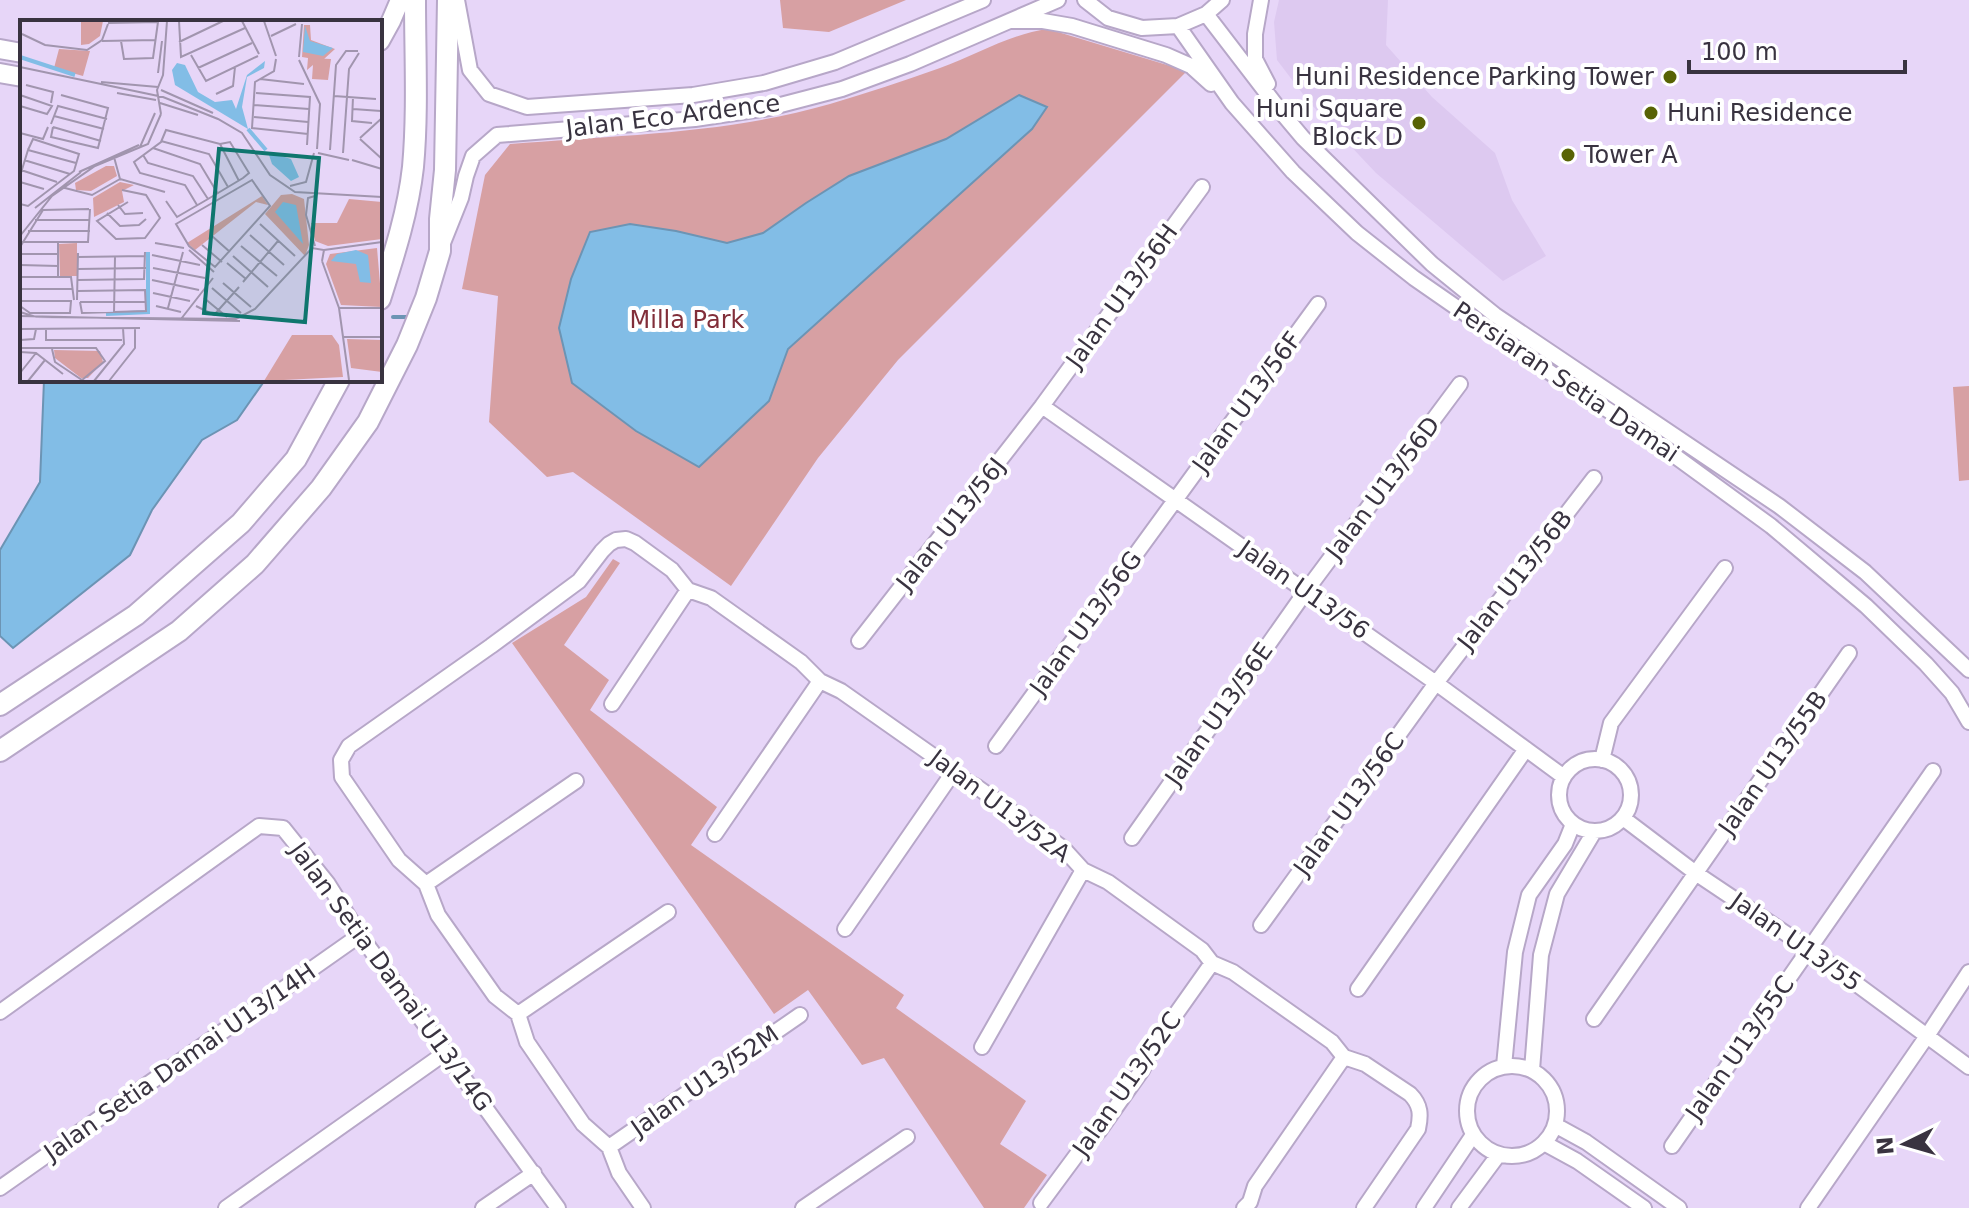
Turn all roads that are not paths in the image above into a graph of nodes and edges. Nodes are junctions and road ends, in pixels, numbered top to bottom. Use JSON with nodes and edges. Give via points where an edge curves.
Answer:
{"nodes":[{"id":1,"x":400,"y":0,"type":"edge"},
{"id":2,"x":415,"y":0,"type":"edge"},
{"id":3,"x":448,"y":0,"type":"edge"},
{"id":4,"x":457,"y":0,"type":"edge"},
{"id":5,"x":983,"y":0,"type":"edge"},
{"id":6,"x":1058,"y":0,"type":"edge"},
{"id":7,"x":1085,"y":0,"type":"edge"},
{"id":8,"x":1222,"y":0,"type":"edge"},
{"id":9,"x":1261,"y":0,"type":"edge"},
{"id":10,"x":1206,"y":14,"type":"junction"},
{"id":11,"x":1010,"y":21,"type":"junction"},
{"id":12,"x":1178,"y":26,"type":"junction"},
{"id":13,"x":382,"y":37,"type":"edge"},
{"id":14,"x":0,"y":49,"type":"edge"},
{"id":15,"x":20,"y":53,"type":"edge"},
{"id":16,"x":0,"y":73,"type":"edge"},
{"id":17,"x":20,"y":77,"type":"edge"},
{"id":18,"x":1232,"y":103,"type":"junction"},
{"id":19,"x":1282,"y":113,"type":"junction"},
{"id":20,"x":1202,"y":187,"type":"dead end"},
{"id":21,"x":440,"y":251,"type":"junction"},
{"id":22,"x":382,"y":293,"type":"edge"},
{"id":23,"x":1318,"y":304,"type":"dead end"},
{"id":24,"x":338,"y":382,"type":"edge"},
{"id":25,"x":1460,"y":384,"type":"dead end"},
{"id":26,"x":1042,"y":406,"type":"junction"},
{"id":27,"x":1594,"y":478,"type":"dead end"},
{"id":28,"x":1175,"y":499,"type":"junction"},
{"id":29,"x":1725,"y":568,"type":"dead end"},
{"id":30,"x":688,"y":590,"type":"junction"},
{"id":31,"x":1306,"y":591,"type":"junction"},
{"id":32,"x":859,"y":641,"type":"dead end"},
{"id":33,"x":1849,"y":653,"type":"dead end"},
{"id":34,"x":1969,"y":670,"type":"edge"},
{"id":35,"x":820,"y":681,"type":"junction"},
{"id":36,"x":1436,"y":683,"type":"junction"},
{"id":37,"x":612,"y":704,"type":"dead end"},
{"id":38,"x":0,"y":705,"type":"edge"},
{"id":39,"x":1969,"y":722,"type":"edge"},
{"id":40,"x":996,"y":746,"type":"dead end"},
{"id":41,"x":1526,"y":749,"type":"junction"},
{"id":42,"x":0,"y":751,"type":"edge"},
{"id":43,"x":1602,"y":760,"type":"junction"},
{"id":44,"x":1933,"y":771,"type":"dead end"},
{"id":45,"x":952,"y":774,"type":"junction"},
{"id":46,"x":1564,"y":777,"type":"junction"},
{"id":47,"x":576,"y":781,"type":"dead end"},
{"id":48,"x":1623,"y":818,"type":"junction"},
{"id":49,"x":1573,"y":824,"type":"junction"},
{"id":50,"x":1594,"y":832,"type":"junction"},
{"id":51,"x":715,"y":834,"type":"dead end"},
{"id":52,"x":1132,"y":838,"type":"dead end"},
{"id":53,"x":1083,"y":870,"type":"junction"},
{"id":54,"x":1697,"y":874,"type":"junction"},
{"id":55,"x":426,"y":884,"type":"junction"},
{"id":56,"x":668,"y":912,"type":"dead end"},
{"id":57,"x":1261,"y":925,"type":"dead end"},
{"id":58,"x":845,"y":929,"type":"dead end"},
{"id":59,"x":360,"y":935,"type":"junction"},
{"id":60,"x":1809,"y":949,"type":"junction"},
{"id":61,"x":1212,"y":963,"type":"junction"},
{"id":62,"x":1969,"y":972,"type":"edge"},
{"id":63,"x":1358,"y":989,"type":"dead end"},
{"id":64,"x":0,"y":1012,"type":"edge"},
{"id":65,"x":518,"y":1014,"type":"junction"},
{"id":66,"x":800,"y":1015,"type":"dead end"},
{"id":67,"x":1594,"y":1019,"type":"dead end"},
{"id":68,"x":1927,"y":1036,"type":"junction"},
{"id":69,"x":982,"y":1047,"type":"dead end"},
{"id":70,"x":445,"y":1053,"type":"junction"},
{"id":71,"x":1344,"y":1057,"type":"junction"},
{"id":72,"x":1504,"y":1066,"type":"junction"},
{"id":73,"x":1969,"y":1067,"type":"edge"},
{"id":74,"x":1532,"y":1070,"type":"junction"},
{"id":75,"x":1555,"y":1125,"type":"junction"},
{"id":76,"x":1473,"y":1135,"type":"junction"},
{"id":77,"x":907,"y":1137,"type":"dead end"},
{"id":78,"x":1544,"y":1143,"type":"junction"},
{"id":79,"x":1672,"y":1146,"type":"dead end"},
{"id":80,"x":609,"y":1147,"type":"junction"},
{"id":81,"x":1499,"y":1154,"type":"junction"},
{"id":82,"x":534,"y":1173,"type":"junction"},
{"id":83,"x":0,"y":1188,"type":"edge"},
{"id":84,"x":1041,"y":1203,"type":"dead end"},
{"id":85,"x":226,"y":1208,"type":"edge"},
{"id":86,"x":483,"y":1208,"type":"edge"},
{"id":87,"x":558,"y":1208,"type":"edge"},
{"id":88,"x":643,"y":1208,"type":"edge"},
{"id":89,"x":803,"y":1208,"type":"edge"},
{"id":90,"x":1244,"y":1208,"type":"edge"},
{"id":91,"x":1364,"y":1208,"type":"edge"},
{"id":92,"x":1424,"y":1208,"type":"edge"},
{"id":93,"x":1459,"y":1208,"type":"edge"},
{"id":94,"x":1644,"y":1208,"type":"edge"},
{"id":95,"x":1679,"y":1208,"type":"edge"},
{"id":96,"x":1808,"y":1208,"type":"edge"}],
"edges":[{"from":1,"to":13,"type":"main road"},
{"from":2,"to":22,"type":"highway","via":[[412,169],[400,238]]},
{"from":3,"to":21,"type":"highway"},
{"from":4,"to":5,"type":"street","name":"Jalan Eco Ardence","via":[[470,70],[489,94],[527,107],[693,95],[764,83],[835,62]]},
{"from":6,"to":11,"type":"street","name":"Jalan Eco Ardence"},
{"from":7,"to":12,"type":"street","via":[[1108,18],[1142,28]]},
{"from":8,"to":10,"type":"street"},
{"from":9,"to":19,"type":"street","via":[[1255,59]]},
{"from":10,"to":12,"type":"street"},
{"from":10,"to":19,"type":"street","name":"Persiaran Setia Damai"},
{"from":11,"to":18,"type":"street","via":[[1072,26],[1166,55],[1191,66]]},
{"from":11,"to":21,"type":"street","name":"Jalan Eco Ardence","via":[[842,89],[769,108],[497,135],[473,156]]},
{"from":12,"to":18,"type":"street","name":"Persiaran Setia Damai"},
{"from":14,"to":15,"type":"main road"},
{"from":16,"to":17,"type":"main road"},
{"from":18,"to":39,"type":"street","name":"Persiaran Setia Damai","via":[[1293,172],[1414,278],[1642,432],[1783,536],[1926,664]]},
{"from":19,"to":34,"type":"street","name":"Persiaran Setia Damai","via":[[1432,264],[1495,315],[1779,506],[1865,572]]},
{"from":20,"to":26,"type":"street","name":"Jalan U13/56H"},
{"from":21,"to":42,"type":"highway","via":[[407,345],[368,422],[321,488],[255,564],[179,631]]},
{"from":23,"to":28,"type":"street","name":"Jalan U13/56F"},
{"from":24,"to":38,"type":"highway","via":[[296,459],[241,523],[136,615]]},
{"from":25,"to":31,"type":"street","name":"Jalan U13/56D"},
{"from":26,"to":28,"type":"street","name":"Jalan U13/56"},
{"from":26,"to":32,"type":"street","name":"Jalan U13/56J"},
{"from":27,"to":36,"type":"street","name":"Jalan U13/56B"},
{"from":28,"to":31,"type":"street","name":"Jalan U13/56"},
{"from":28,"to":40,"type":"street","name":"Jalan U13/56G"},
{"from":29,"to":43,"type":"street","via":[[1611,723]]},
{"from":30,"to":35,"type":"street","name":"Jalan U13/52A","via":[[711,598]]},
{"from":30,"to":37,"type":"street"},
{"from":30,"to":55,"type":"street","name":"Jalan U13/52A","via":[[672,570],[635,543],[616,540],[579,581],[349,746],[341,760],[342,777],[399,860]]},
{"from":31,"to":36,"type":"street","name":"Jalan U13/56"},
{"from":31,"to":52,"type":"street","name":"Jalan U13/56E"},
{"from":33,"to":54,"type":"street","name":"Jalan U13/55B"},
{"from":35,"to":45,"type":"street","name":"Jalan U13/52A","via":[[893,727]]},
{"from":35,"to":51,"type":"street"},
{"from":36,"to":41,"type":"street","name":"Jalan U13/56"},
{"from":36,"to":57,"type":"street","name":"Jalan U13/56C"},
{"from":41,"to":46,"type":"street","name":"Jalan U13/56"},
{"from":41,"to":63,"type":"street"},
{"from":43,"to":46,"type":"street","via":[[1580,762]]},
{"from":43,"to":48,"type":"street","via":[[1614,764],[1629,783],[1630,808]]},
{"from":44,"to":60,"type":"street","name":"Jalan U13/55C"},
{"from":45,"to":53,"type":"street","name":"Jalan U13/52A","via":[[1063,848]]},
{"from":45,"to":58,"type":"street"},
{"from":46,"to":49,"type":"street","via":[[1559,797]]},
{"from":47,"to":55,"type":"street"},
{"from":48,"to":50,"type":"street"},
{"from":48,"to":54,"type":"street","name":"Jalan U13/55"},
{"from":49,"to":50,"type":"street"},
{"from":49,"to":72,"type":"street","via":[[1529,895],[1515,952]]},
{"from":50,"to":74,"type":"street","via":[[1557,894],[1541,955]]},
{"from":53,"to":61,"type":"street","name":"Jalan U13/52A","via":[[1108,882],[1202,950]]},
{"from":53,"to":69,"type":"street"},
{"from":54,"to":60,"type":"street","name":"Jalan U13/55"},
{"from":54,"to":67,"type":"street","name":"Jalan U13/55B"},
{"from":55,"to":65,"type":"street","via":[[438,915],[495,996]]},
{"from":56,"to":65,"type":"street"},
{"from":59,"to":64,"type":"street","name":"Jalan Setia Damai U13/14G","via":[[283,828],[259,826]]},
{"from":59,"to":70,"type":"street","name":"Jalan Setia Damai U13/14G"},
{"from":59,"to":83,"type":"street","name":"Jalan Setia Damai U13/14H"},
{"from":60,"to":68,"type":"street","name":"Jalan U13/55"},
{"from":60,"to":79,"type":"street","name":"Jalan U13/55C"},
{"from":61,"to":71,"type":"street","name":"Jalan U13/52A","via":[[1233,972],[1332,1042]]},
{"from":61,"to":84,"type":"street","name":"Jalan U13/52C","via":[[1099,1131]]},
{"from":62,"to":68,"type":"street"},
{"from":65,"to":80,"type":"street","via":[[535,1054],[583,1124]]},
{"from":66,"to":80,"type":"street","name":"Jalan U13/52M"},
{"from":68,"to":73,"type":"street","name":"Jalan U13/55"},
{"from":68,"to":96,"type":"street"},
{"from":70,"to":82,"type":"street","name":"Jalan Setia Damai U13/14G"},
{"from":70,"to":85,"type":"street"},
{"from":71,"to":90,"type":"street"},
{"from":71,"to":91,"type":"street","name":"Jalan U13/52A","via":[[1365,1064],[1410,1094],[1419,1108],[1418,1129]]},
{"from":72,"to":74,"type":"street"},
{"from":72,"to":76,"type":"street","via":[[1481,1077],[1468,1098]]},
{"from":74,"to":75,"type":"street","via":[[1553,1093]]},
{"from":75,"to":78,"type":"street"},
{"from":75,"to":95,"type":"street"},
{"from":76,"to":81,"type":"street"},
{"from":76,"to":92,"type":"street"},
{"from":77,"to":89,"type":"street"},
{"from":78,"to":81,"type":"street","via":[[1515,1156]]},
{"from":78,"to":94,"type":"street"},
{"from":80,"to":88,"type":"street"},
{"from":81,"to":93,"type":"street"},
{"from":82,"to":86,"type":"street"},
{"from":82,"to":87,"type":"street","name":"Jalan Setia Damai U13/14G"}]}
